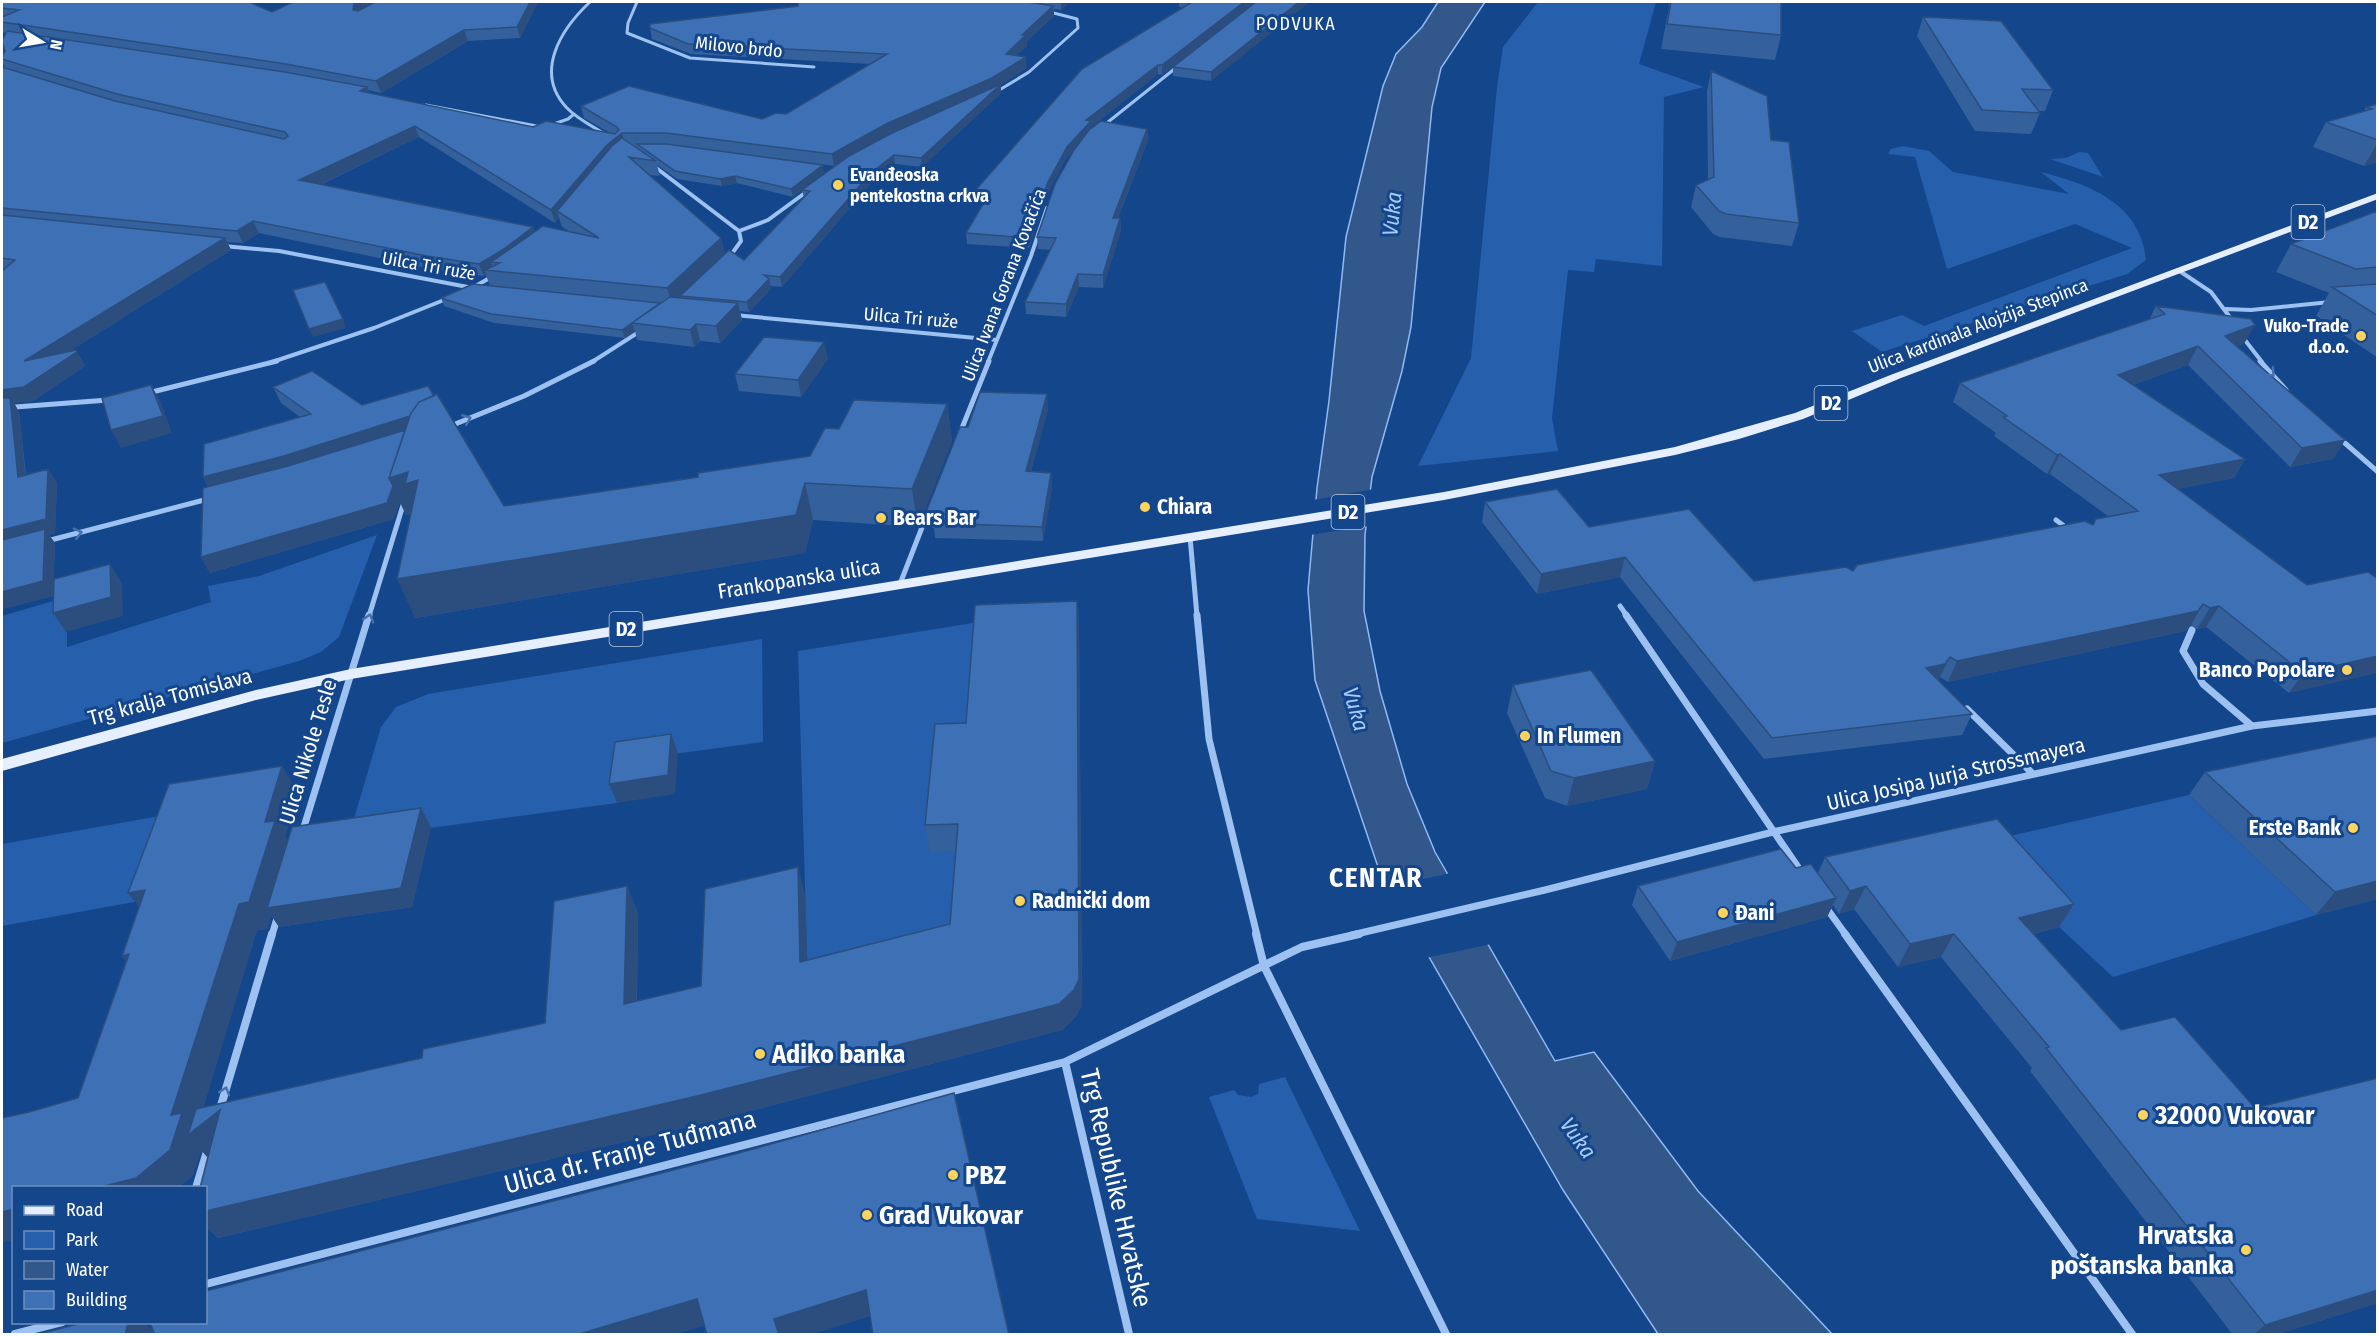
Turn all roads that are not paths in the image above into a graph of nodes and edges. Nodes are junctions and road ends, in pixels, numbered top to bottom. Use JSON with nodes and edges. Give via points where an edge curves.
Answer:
{"nodes":[{"id":1,"x":591,"y":2,"type":"edge"},
{"id":2,"x":637,"y":2,"type":"edge"},
{"id":3,"x":1040,"y":9,"type":"edge"},
{"id":4,"x":814,"y":67,"type":"edge"},
{"id":5,"x":1178,"y":67,"type":"edge"},
{"id":6,"x":995,"y":92,"type":"edge"},
{"id":7,"x":417,"y":103,"type":"edge"},
{"id":8,"x":574,"y":114,"type":"junction"},
{"id":9,"x":541,"y":127,"type":"junction"},
{"id":10,"x":551,"y":129,"type":"edge"},
{"id":11,"x":1096,"y":132,"type":"edge"},
{"id":12,"x":600,"y":138,"type":"edge"},
{"id":13,"x":646,"y":161,"type":"edge"},
{"id":14,"x":817,"y":184,"type":"edge"},
{"id":15,"x":2378,"y":196,"type":"edge"},
{"id":16,"x":1049,"y":203,"type":"edge"},
{"id":17,"x":739,"y":231,"type":"junction"},
{"id":18,"x":221,"y":245,"type":"edge"},
{"id":19,"x":724,"y":264,"type":"edge"},
{"id":20,"x":2178,"y":270,"type":"junction"},
{"id":21,"x":501,"y":271,"type":"edge"},
{"id":22,"x":472,"y":288,"type":"junction"},
{"id":23,"x":484,"y":290,"type":"edge"},
{"id":24,"x":462,"y":293,"type":"edge"},
{"id":25,"x":451,"y":297,"type":"edge"},
{"id":26,"x":2332,"y":302,"type":"edge"},
{"id":27,"x":2226,"y":309,"type":"junction"},
{"id":28,"x":730,"y":315,"type":"edge"},
{"id":29,"x":645,"y":328,"type":"edge"},
{"id":30,"x":997,"y":340,"type":"junction"},
{"id":31,"x":2289,"y":393,"type":"edge"},
{"id":32,"x":142,"y":394,"type":"edge"},
{"id":33,"x":120,"y":399,"type":"edge"},
{"id":34,"x":2,"y":408,"type":"edge"},
{"id":35,"x":441,"y":429,"type":"edge"},
{"id":36,"x":2336,"y":435,"type":"edge"},
{"id":37,"x":957,"y":440,"type":"edge"},
{"id":38,"x":2378,"y":472,"type":"edge"},
{"id":39,"x":406,"y":496,"type":"edge"},
{"id":40,"x":215,"y":497,"type":"edge"},
{"id":41,"x":931,"y":507,"type":"edge"},
{"id":42,"x":2056,"y":520,"type":"dead end"},
{"id":43,"x":1253,"y":528,"type":"joint"},
{"id":44,"x":2073,"y":533,"type":"edge"},
{"id":45,"x":1190,"y":537,"type":"junction"},
{"id":46,"x":35,"y":544,"type":"edge"},
{"id":47,"x":900,"y":584,"type":"junction"},
{"id":48,"x":1620,"y":606,"type":"dead end"},
{"id":49,"x":2192,"y":630,"type":"edge"},
{"id":50,"x":351,"y":674,"type":"junction"},
{"id":51,"x":1958,"y":700,"type":"edge"},
{"id":52,"x":2378,"y":711,"type":"edge"},
{"id":53,"x":2252,"y":726,"type":"junction"},
{"id":54,"x":2,"y":765,"type":"edge"},
{"id":55,"x":2033,"y":774,"type":"junction"},
{"id":56,"x":1773,"y":832,"type":"junction"},
{"id":57,"x":301,"y":837,"type":"edge"},
{"id":58,"x":1807,"y":880,"type":"edge"},
{"id":59,"x":1821,"y":900,"type":"edge"},
{"id":60,"x":281,"y":905,"type":"edge"},
{"id":61,"x":1302,"y":947,"type":"joint"},
{"id":62,"x":1264,"y":966,"type":"junction"},
{"id":63,"x":1065,"y":1062,"type":"junction"},
{"id":64,"x":217,"y":1120,"type":"edge"},
{"id":65,"x":210,"y":1142,"type":"edge"},
{"id":66,"x":197,"y":1186,"type":"edge"},
{"id":67,"x":207,"y":1284,"type":"edge"},
{"id":68,"x":58,"y":1324,"type":"edge"},
{"id":69,"x":15,"y":1335,"type":"edge"},
{"id":70,"x":1129,"y":1335,"type":"edge"},
{"id":71,"x":1446,"y":1335,"type":"edge"},
{"id":72,"x":2132,"y":1335,"type":"edge"}],
"edges":[{"from":1,"to":8,"type":"street","via":[[567,26],[552,61],[551,82],[565,107]]},
{"from":2,"to":4,"type":"street","name":"Milovo brdo","via":[[627,33],[690,58]]},
{"from":3,"to":6,"type":"street","via":[[1077,19],[1078,28],[1044,60]]},
{"from":5,"to":11,"type":"street"},
{"from":7,"to":9,"type":"street"},
{"from":8,"to":9,"type":"street"},
{"from":8,"to":12,"type":"street","via":[[609,139]]},
{"from":9,"to":10,"type":"street"},
{"from":13,"to":17,"type":"street"},
{"from":14,"to":17,"type":"street","via":[[776,216]]},
{"from":15,"to":20,"type":"main road","name":"Ulica kardinala Alojzija Stepinca","number":"D2"},
{"from":16,"to":30,"type":"street","name":"Ulica Ivana Gorana Kovačića"},
{"from":17,"to":19,"type":"street","via":[[741,241]]},
{"from":18,"to":22,"type":"street","name":"Uilca Tri ruže","via":[[279,251]]},
{"from":20,"to":27,"type":"street","via":[[2203,283]]},
{"from":20,"to":43,"type":"main road","name":"Ulica kardinala Alojzija Stepinca","number":"D2","via":[[1799,416],[1735,436],[1620,463]]},
{"from":21,"to":22,"type":"street"},
{"from":22,"to":23,"type":"street","name":"Uilca Tri ruže"},
{"from":22,"to":24,"type":"street"},
{"from":25,"to":32,"type":"street","via":[[298,356]]},
{"from":26,"to":27,"type":"street"},
{"from":27,"to":31,"type":"street","one_way":true,"via":[[2254,355]]},
{"from":28,"to":30,"type":"street","name":"Uilca Tri ruže"},
{"from":35,"to":29,"type":"street","one_way":true,"via":[[576,373]]},
{"from":30,"to":37,"type":"street","name":"Ulica Ivana Gorana Kovačića"},
{"from":33,"to":34,"type":"street"},
{"from":36,"to":38,"type":"street"},
{"from":50,"to":39,"type":"street","name":"Ulica Nikole Tesle","one_way":true},
{"from":46,"to":40,"type":"street","one_way":true},
{"from":41,"to":47,"type":"street"},
{"from":42,"to":44,"type":"street"},
{"from":43,"to":45,"type":"main road","name":"Frankopanska ulica","number":"D2"},
{"from":45,"to":47,"type":"main road","name":"Frankopanska ulica","number":"D2"},
{"from":45,"to":62,"type":"street","via":[[1209,739]]},
{"from":47,"to":50,"type":"main road","name":"Frankopanska ulica","number":"D2"},
{"from":48,"to":56,"type":"street"},
{"from":49,"to":53,"type":"street","via":[[2183,651],[2198,676]]},
{"from":50,"to":54,"type":"main road","name":"Trg kralja Tomislava","number":"D2","via":[[256,695]]},
{"from":50,"to":57,"type":"street","name":"Ulica Nikole Tesle"},
{"from":51,"to":55,"type":"street"},
{"from":52,"to":53,"type":"street","name":"Ulica Josipa Jurja Strossmayera"},
{"from":53,"to":55,"type":"street","name":"Ulica Josipa Jurja Strossmayera"},
{"from":55,"to":56,"type":"street","name":"Ulica Josipa Jurja Strossmayera"},
{"from":56,"to":58,"type":"street"},
{"from":56,"to":61,"type":"street","name":"Ulica Josipa Jurja Strossmayera"},
{"from":59,"to":72,"type":"street"},
{"from":64,"to":60,"type":"street","one_way":true},
{"from":61,"to":62,"type":"street","name":"Trg Republike Hrvatske"},
{"from":62,"to":63,"type":"street","name":"Trg Republike Hrvatske"},
{"from":62,"to":71,"type":"street"},
{"from":63,"to":67,"type":"street","name":"Ulica dr. Franje Tuđmana"},
{"from":63,"to":70,"type":"street","name":"Trg Republike Hrvatske"},
{"from":65,"to":66,"type":"street"},
{"from":68,"to":69,"type":"street"}]}
